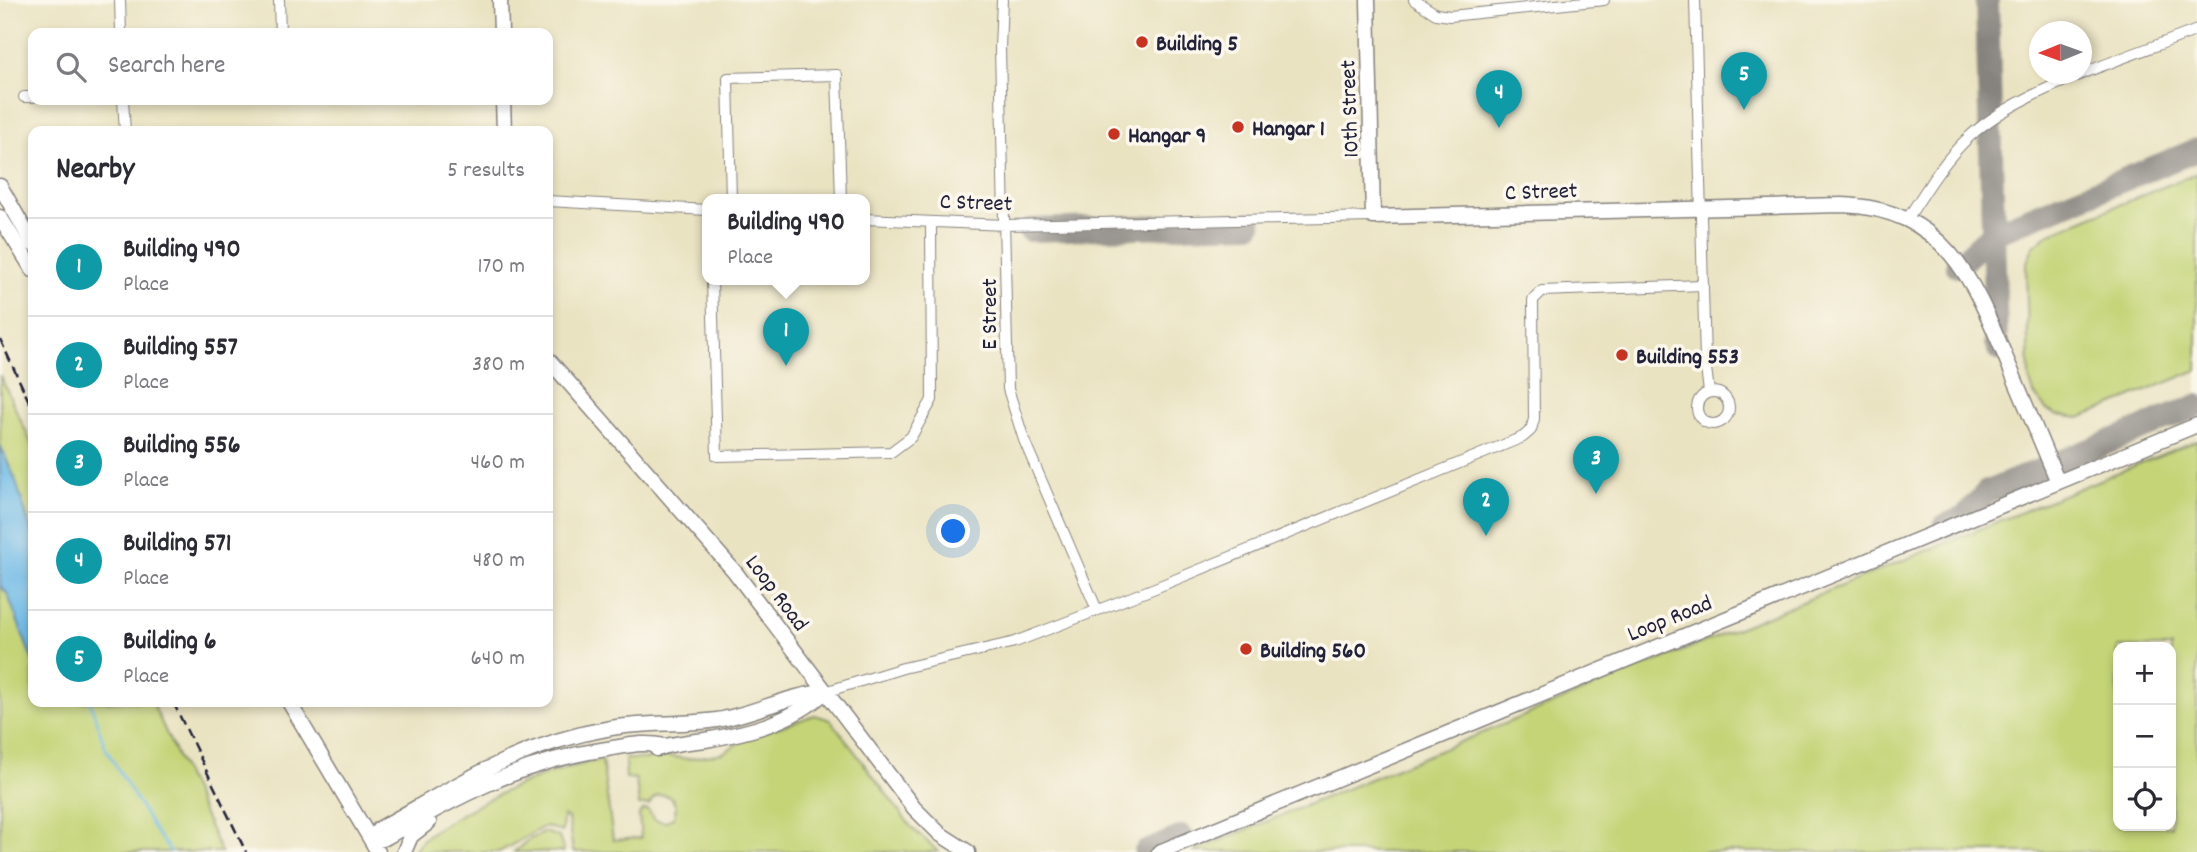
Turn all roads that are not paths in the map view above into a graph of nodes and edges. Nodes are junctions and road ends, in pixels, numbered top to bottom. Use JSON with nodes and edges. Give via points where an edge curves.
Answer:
{"nodes":[{"id":1,"x":120,"y":0,"type":"edge"},
{"id":2,"x":279,"y":0,"type":"edge"},
{"id":3,"x":500,"y":0,"type":"edge"},
{"id":4,"x":1002,"y":0,"type":"edge"},
{"id":5,"x":1368,"y":0,"type":"edge"},
{"id":6,"x":1414,"y":0,"type":"edge"},
{"id":7,"x":1604,"y":0,"type":"edge"},
{"id":8,"x":1695,"y":0,"type":"edge"},
{"id":9,"x":121,"y":28,"type":"edge"},
{"id":10,"x":281,"y":28,"type":"edge"},
{"id":11,"x":501,"y":28,"type":"edge"},
{"id":12,"x":2197,"y":30,"type":"edge"},
{"id":13,"x":123,"y":105,"type":"edge"},
{"id":14,"x":503,"y":105,"type":"edge"},
{"id":15,"x":125,"y":126,"type":"edge"},
{"id":16,"x":504,"y":126,"type":"edge"},
{"id":17,"x":0,"y":186,"type":"edge"},
{"id":18,"x":731,"y":194,"type":"edge"},
{"id":19,"x":841,"y":194,"type":"edge"},
{"id":20,"x":553,"y":201,"type":"edge"},
{"id":21,"x":1700,"y":209,"type":"junction"},
{"id":22,"x":702,"y":210,"type":"edge"},
{"id":23,"x":1373,"y":217,"type":"junction"},
{"id":24,"x":0,"y":218,"type":"edge"},
{"id":25,"x":1908,"y":218,"type":"junction"},
{"id":26,"x":870,"y":219,"type":"edge"},
{"id":27,"x":931,"y":222,"type":"junction"},
{"id":28,"x":1005,"y":225,"type":"junction"},
{"id":29,"x":28,"y":235,"type":"edge"},
{"id":30,"x":28,"y":261,"type":"edge"},
{"id":31,"x":712,"y":285,"type":"edge"},
{"id":32,"x":1703,"y":285,"type":"junction"},
{"id":33,"x":553,"y":365,"type":"edge"},
{"id":34,"x":1709,"y":392,"type":"dead end"},
{"id":35,"x":2197,"y":425,"type":"edge"},
{"id":36,"x":2058,"y":482,"type":"junction"},
{"id":37,"x":1097,"y":610,"type":"junction"},
{"id":38,"x":825,"y":692,"type":"junction"},
{"id":39,"x":292,"y":707,"type":"edge"},
{"id":40,"x":523,"y":768,"type":"junction"},
{"id":41,"x":375,"y":847,"type":"edge"},
{"id":42,"x":404,"y":852,"type":"edge"},
{"id":43,"x":968,"y":852,"type":"edge"},
{"id":44,"x":1159,"y":852,"type":"edge"}],
"edges":[{"from":1,"to":9,"type":"street"},
{"from":2,"to":10,"type":"street"},
{"from":3,"to":11,"type":"street"},
{"from":4,"to":28,"type":"street","name":"E Street"},
{"from":5,"to":23,"type":"street","name":"10th Street"},
{"from":6,"to":7,"type":"street","via":[[1436,14],[1450,16]]},
{"from":8,"to":21,"type":"street"},
{"from":12,"to":25,"type":"street","via":[[2033,96],[1990,120],[1947,161]]},
{"from":13,"to":15,"type":"street"},
{"from":14,"to":16,"type":"street"},
{"from":17,"to":29,"type":"street"},
{"from":18,"to":19,"type":"street","via":[[728,78],[837,75]]},
{"from":20,"to":22,"type":"street"},
{"from":21,"to":23,"type":"street","name":"C Street"},
{"from":21,"to":25,"type":"street","name":"C Street","via":[[1856,206]]},
{"from":21,"to":32,"type":"street"},
{"from":23,"to":28,"type":"street","name":"C Street"},
{"from":24,"to":30,"type":"street"},
{"from":25,"to":36,"type":"street","name":"C Street","via":[[1944,244],[1972,282]]},
{"from":26,"to":27,"type":"street","name":"C Street"},
{"from":27,"to":28,"type":"street","name":"C Street"},
{"from":27,"to":31,"type":"street","via":[[932,400],[911,438],[891,453],[717,456]]},
{"from":28,"to":37,"type":"street","name":"E Street","via":[[1011,403]]},
{"from":32,"to":34,"type":"street"},
{"from":32,"to":37,"type":"street","via":[[1542,291],[1533,300],[1535,412],[1527,434]]},
{"from":33,"to":38,"type":"street","name":"Loop Road","via":[[720,554]]},
{"from":35,"to":36,"type":"street","name":"Loop Road"},
{"from":36,"to":44,"type":"street","name":"Loop Road"},
{"from":37,"to":38,"type":"street","via":[[994,649],[903,668]]},
{"from":38,"to":40,"type":"street","via":[[808,708],[718,738],[646,751],[617,747],[576,753]]},
{"from":38,"to":41,"type":"street","via":[[800,694],[719,720],[615,727],[538,747],[470,775],[379,829]]},
{"from":38,"to":43,"type":"street","name":"Loop Road","via":[[914,808],[940,834]]},
{"from":39,"to":41,"type":"street"},
{"from":40,"to":41,"type":"street","via":[[474,788]]},
{"from":40,"to":42,"type":"street","via":[[416,831]]}]}
